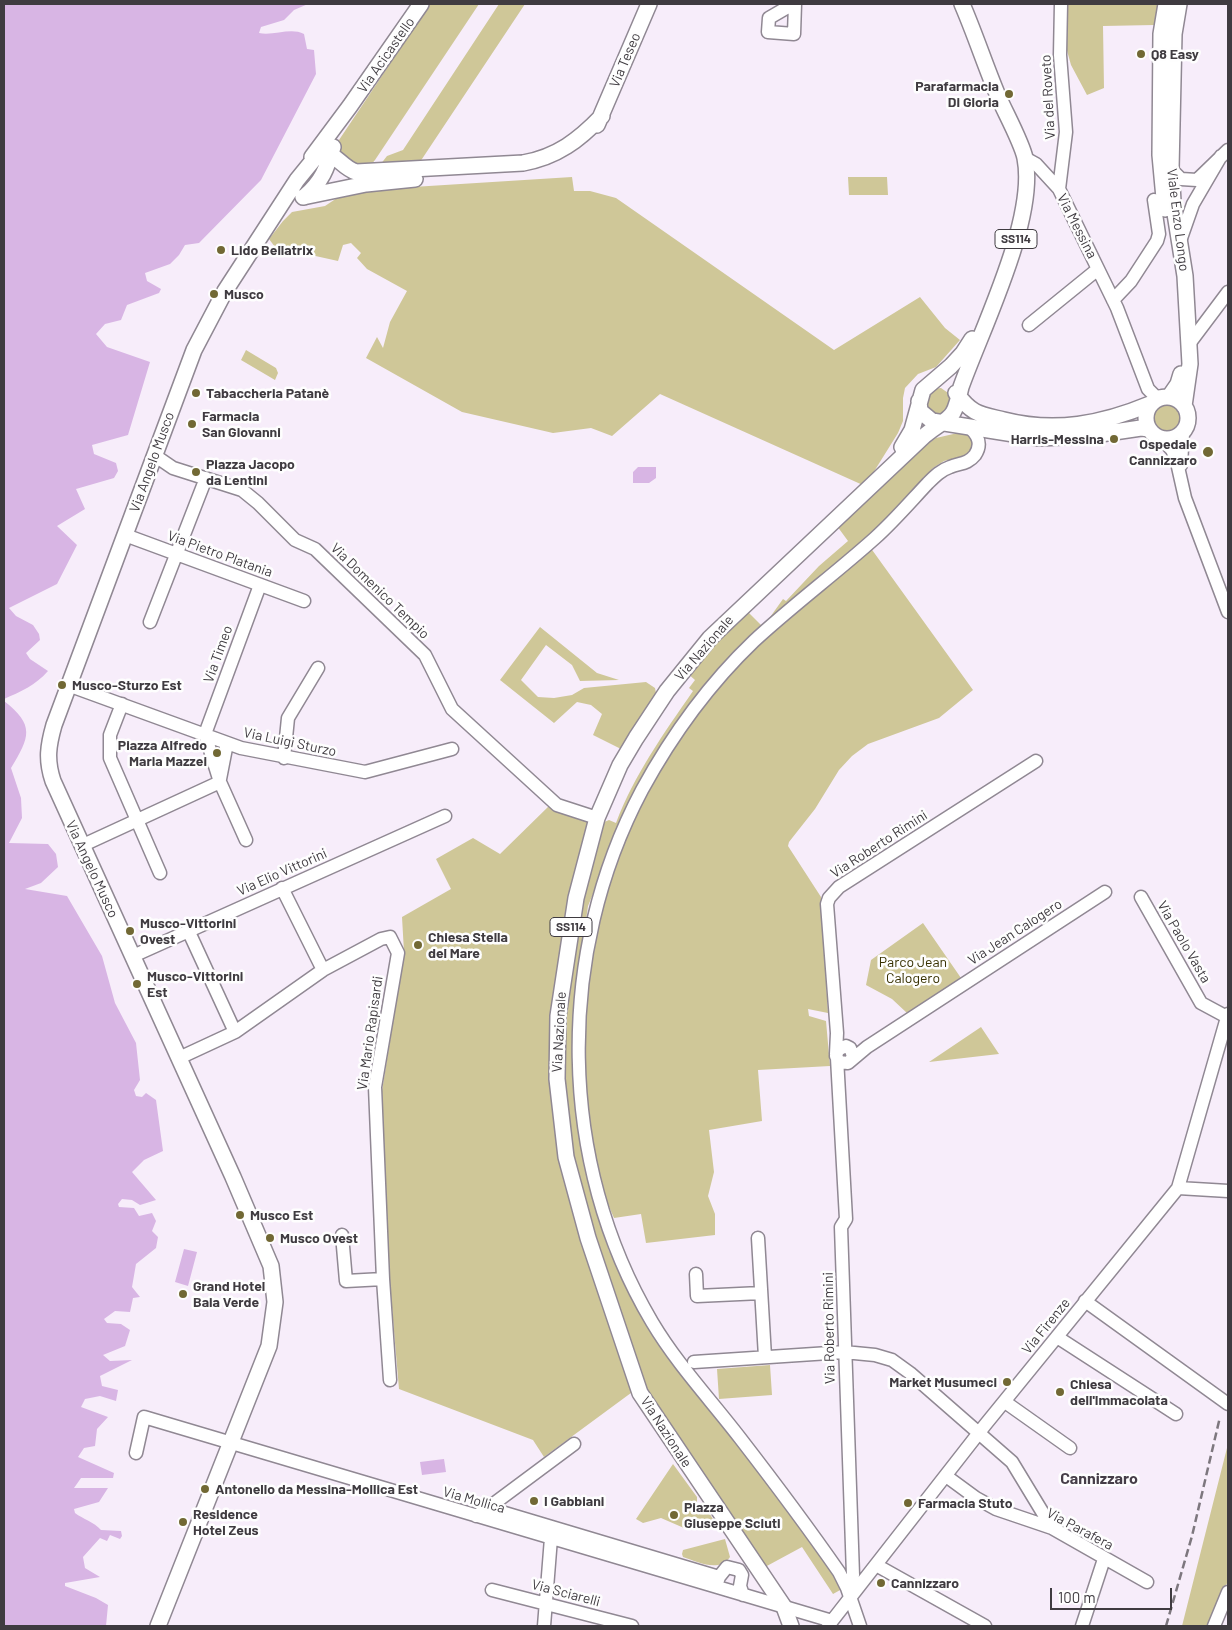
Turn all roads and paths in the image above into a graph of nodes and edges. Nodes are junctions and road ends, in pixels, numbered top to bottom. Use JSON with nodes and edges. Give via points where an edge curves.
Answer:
{"nodes":[{"id":1,"x":421,"y":4,"type":"edge"},
{"id":2,"x":649,"y":4,"type":"edge"},
{"id":3,"x":794,"y":4,"type":"edge"},
{"id":4,"x":957,"y":4,"type":"edge"},
{"id":5,"x":1061,"y":4,"type":"edge"},
{"id":6,"x":1166,"y":4,"type":"edge"},
{"id":7,"x":1178,"y":4,"type":"edge"},
{"id":8,"x":964,"y":11,"type":"edge"},
{"id":9,"x":350,"y":106,"type":"junction"},
{"id":10,"x":602,"y":116,"type":"junction"},
{"id":11,"x":333,"y":149,"type":"junction"},
{"id":12,"x":1225,"y":153,"type":"edge"},
{"id":13,"x":1025,"y":158,"type":"junction"},
{"id":14,"x":306,"y":168,"type":"junction"},
{"id":15,"x":1171,"y":169,"type":"junction"},
{"id":16,"x":1059,"y":189,"type":"junction"},
{"id":17,"x":303,"y":197,"type":"junction"},
{"id":18,"x":1154,"y":200,"type":"dead end"},
{"id":19,"x":260,"y":239,"type":"junction"},
{"id":20,"x":1180,"y":241,"type":"junction"},
{"id":21,"x":1098,"y":269,"type":"junction"},
{"id":22,"x":1228,"y":292,"type":"edge"},
{"id":23,"x":1113,"y":300,"type":"junction"},
{"id":24,"x":994,"y":301,"type":"junction"},
{"id":25,"x":1218,"y":304,"type":"junction"},
{"id":26,"x":1187,"y":312,"type":"junction"},
{"id":27,"x":1029,"y":325,"type":"dead end"},
{"id":28,"x":1189,"y":344,"type":"junction"},
{"id":29,"x":974,"y":348,"type":"junction"},
{"id":30,"x":952,"y":366,"type":"junction"},
{"id":31,"x":928,"y":386,"type":"junction"},
{"id":32,"x":957,"y":397,"type":"junction"},
{"id":33,"x":1161,"y":399,"type":"junction"},
{"id":34,"x":919,"y":401,"type":"junction"},
{"id":35,"x":1184,"y":406,"type":"junction"},
{"id":36,"x":993,"y":417,"type":"junction"},
{"id":37,"x":950,"y":423,"type":"junction"},
{"id":38,"x":1148,"y":429,"type":"junction"},
{"id":39,"x":1183,"y":431,"type":"junction"},
{"id":40,"x":1161,"y":438,"type":"junction"},
{"id":41,"x":909,"y":445,"type":"junction"},
{"id":42,"x":152,"y":460,"type":"junction"},
{"id":43,"x":206,"y":478,"type":"junction"},
{"id":44,"x":1180,"y":480,"type":"junction"},
{"id":45,"x":125,"y":535,"type":"junction"},
{"id":46,"x":176,"y":554,"type":"junction"},
{"id":47,"x":260,"y":585,"type":"junction"},
{"id":48,"x":304,"y":601,"type":"dead end"},
{"id":49,"x":1228,"y":612,"type":"edge"},
{"id":50,"x":150,"y":622,"type":"dead end"},
{"id":51,"x":318,"y":668,"type":"dead end"},
{"id":52,"x":68,"y":685,"type":"junction"},
{"id":53,"x":122,"y":704,"type":"junction"},
{"id":54,"x":205,"y":734,"type":"junction"},
{"id":55,"x":227,"y":742,"type":"junction"},
{"id":56,"x":452,"y":749,"type":"dead end"},
{"id":57,"x":284,"y":758,"type":"junction"},
{"id":58,"x":1036,"y":761,"type":"dead end"},
{"id":59,"x":220,"y":782,"type":"junction"},
{"id":60,"x":445,"y":816,"type":"dead end"},
{"id":61,"x":597,"y":818,"type":"junction"},
{"id":62,"x":137,"y":820,"type":"junction"},
{"id":63,"x":246,"y":840,"type":"dead end"},
{"id":64,"x":81,"y":846,"type":"junction"},
{"id":65,"x":160,"y":873,"type":"dead end"},
{"id":66,"x":282,"y":888,"type":"junction"},
{"id":67,"x":1105,"y":892,"type":"dead end"},
{"id":68,"x":1141,"y":897,"type":"dead end"},
{"id":69,"x":188,"y":930,"type":"junction"},
{"id":70,"x":133,"y":956,"type":"junction"},
{"id":71,"x":323,"y":970,"type":"junction"},
{"id":72,"x":1228,"y":1015,"type":"edge"},
{"id":73,"x":235,"y":1032,"type":"junction"},
{"id":74,"x":845,"y":1055,"type":"junction"},
{"id":75,"x":179,"y":1058,"type":"junction"},
{"id":76,"x":1178,"y":1188,"type":"junction"},
{"id":77,"x":1228,"y":1191,"type":"edge"},
{"id":78,"x":342,"y":1235,"type":"dead end"},
{"id":79,"x":758,"y":1238,"type":"dead end"},
{"id":80,"x":696,"y":1274,"type":"dead end"},
{"id":81,"x":383,"y":1280,"type":"junction"},
{"id":82,"x":761,"y":1293,"type":"junction"},
{"id":83,"x":1085,"y":1301,"type":"junction"},
{"id":84,"x":1057,"y":1336,"type":"junction"},
{"id":85,"x":844,"y":1352,"type":"junction"},
{"id":86,"x":765,"y":1358,"type":"junction"},
{"id":87,"x":694,"y":1362,"type":"dead end"},
{"id":88,"x":390,"y":1380,"type":"dead end"},
{"id":89,"x":1005,"y":1402,"type":"junction"},
{"id":90,"x":1228,"y":1404,"type":"edge"},
{"id":91,"x":1176,"y":1414,"type":"dead end"},
{"id":92,"x":980,"y":1433,"type":"junction"},
{"id":93,"x":232,"y":1444,"type":"junction"},
{"id":94,"x":574,"y":1444,"type":"dead end"},
{"id":95,"x":1070,"y":1448,"type":"dead end"},
{"id":96,"x":136,"y":1453,"type":"dead end"},
{"id":97,"x":946,"y":1476,"type":"junction"},
{"id":98,"x":488,"y":1508,"type":"junction"},
{"id":99,"x":476,"y":1516,"type":"junction"},
{"id":100,"x":1052,"y":1528,"type":"junction"},
{"id":101,"x":551,"y":1538,"type":"junction"},
{"id":102,"x":1104,"y":1558,"type":"junction"},
{"id":103,"x":876,"y":1565,"type":"junction"},
{"id":104,"x":857,"y":1580,"type":"junction"},
{"id":105,"x":717,"y":1582,"type":"junction"},
{"id":106,"x":1147,"y":1582,"type":"dead end"},
{"id":107,"x":492,"y":1590,"type":"dead end"},
{"id":108,"x":1228,"y":1592,"type":"edge"},
{"id":109,"x":848,"y":1593,"type":"junction"},
{"id":110,"x":744,"y":1595,"type":"junction"},
{"id":111,"x":545,"y":1603,"type":"junction"},
{"id":112,"x":1228,"y":1604,"type":"edge"},
{"id":113,"x":784,"y":1607,"type":"junction"},
{"id":114,"x":1216,"y":1623,"type":"edge"},
{"id":115,"x":830,"y":1624,"type":"edge"},
{"id":116,"x":158,"y":1626,"type":"edge"},
{"id":117,"x":544,"y":1626,"type":"edge"},
{"id":118,"x":632,"y":1626,"type":"edge"},
{"id":119,"x":791,"y":1626,"type":"edge"},
{"id":120,"x":860,"y":1626,"type":"edge"},
{"id":121,"x":985,"y":1626,"type":"edge"},
{"id":122,"x":1082,"y":1626,"type":"edge"}],
"edges":[{"from":1,"to":9,"type":"main road","name":"Via Acicastello"},
{"from":2,"to":10,"type":"main road","name":"Via Teseo"},
{"from":3,"to":3,"type":"street","via":[[794,34],[768,32],[769,18]]},
{"from":4,"to":8,"type":"main road","name":"Via Messina"},
{"from":5,"to":16,"type":"street","name":"Via del Roveto","via":[[1060,55],[1066,132]]},
{"from":6,"to":33,"type":"main road","name":"Viale Enzo Longo","via":[[1161,34],[1161,172],[1175,277],[1181,361],[1178,384]]},
{"from":7,"to":15,"type":"main road","name":"Viale Enzo Longo","via":[[1174,34]]},
{"from":8,"to":13,"type":"main road","name":"Via Messina"},
{"from":9,"to":11,"type":"main road"},
{"from":9,"to":14,"type":"main road"},
{"from":10,"to":11,"type":"main road","via":[[573,143],[536,161],[351,171]]},
{"from":10,"to":17,"type":"main road","name":"Via Teseo","via":[[581,148],[546,169],[366,184]]},
{"from":11,"to":14,"type":"main road","via":[[321,151]]},
{"from":11,"to":17,"type":"main road","via":[[321,181]]},
{"from":12,"to":15,"type":"street","via":[[1194,181],[1181,179]]},
{"from":12,"to":20,"type":"street","via":[[1192,204]]},
{"from":13,"to":16,"type":"street","name":"Via Messina","via":[[1036,164]]},
{"from":13,"to":24,"type":"main road","number":"SS114","via":[[1019,226]]},
{"from":14,"to":17,"type":"main road","via":[[297,187]]},
{"from":14,"to":19,"type":"main road"},
{"from":15,"to":20,"type":"main road","name":"Viale Enzo Longo"},
{"from":16,"to":21,"type":"street","name":"Via Messina"},
{"from":17,"to":19,"type":"main road","via":[[291,204]]},
{"from":18,"to":23,"type":"street","via":[[1159,234],[1157,241]]},
{"from":19,"to":42,"type":"main road","name":"Via Angelo Musco","via":[[225,291],[194,350]]},
{"from":20,"to":26,"type":"main road","name":"Viale Enzo Longo"},
{"from":21,"to":23,"type":"street","name":"Via Messina"},
{"from":21,"to":27,"type":"street"},
{"from":22,"to":25,"type":"street"},
{"from":23,"to":33,"type":"street","name":"Via Messina","via":[[1148,389]]},
{"from":24,"to":29,"type":"main road"},
{"from":24,"to":30,"type":"main road"},
{"from":25,"to":26,"type":"street","via":[[1198,316]]},
{"from":25,"to":28,"type":"street"},
{"from":26,"to":28,"type":"main road","name":"Viale Enzo Longo"},
{"from":28,"to":35,"type":"main road","name":"Viale Enzo Longo","via":[[1190,373]]},
{"from":29,"to":32,"type":"main road"},
{"from":29,"to":36,"type":"main road","via":[[966,392],[973,405]]},
{"from":30,"to":31,"type":"main road"},
{"from":30,"to":41,"type":"main road","via":[[924,379],[914,390]]},
{"from":31,"to":32,"type":"main road","via":[[944,384]]},
{"from":31,"to":34,"type":"main road"},
{"from":32,"to":36,"type":"main road","via":[[970,410],[984,417]]},
{"from":32,"to":37,"type":"main road"},
{"from":33,"to":35,"type":"main road","via":[[1178,400]]},
{"from":33,"to":36,"type":"main road","via":[[1103,421],[1072,426],[1036,426]]},
{"from":33,"to":38,"type":"main road","via":[[1145,418]]},
{"from":34,"to":37,"type":"main road","via":[[923,415]]},
{"from":34,"to":41,"type":"main road"},
{"from":35,"to":39,"type":"main road","via":[[1188,419]]},
{"from":37,"to":38,"type":"main road","via":[[1040,438]]},
{"from":37,"to":41,"type":"main road"},
{"from":37,"to":109,"type":"street","via":[[975,432],[979,442],[977,452],[970,460],[939,472],[879,535],[754,641],[716,681],[676,732],[630,815],[602,884],[590,930],[578,1008],[581,1090],[589,1153],[603,1211],[630,1280],[653,1324],[685,1372],[798,1514],[839,1572]]},
{"from":38,"to":40,"type":"main road"},
{"from":39,"to":40,"type":"main road","via":[[1175,437]]},
{"from":39,"to":44,"type":"street"},
{"from":40,"to":44,"type":"street","via":[[1172,450]]},
{"from":41,"to":61,"type":"main road","name":"Via Nazionale","number":"SS114","via":[[871,488],[740,607],[695,655],[667,690],[632,744],[606,792]]},
{"from":42,"to":43,"type":"street"},
{"from":42,"to":45,"type":"main road","name":"Via Angelo Musco"},
{"from":43,"to":46,"type":"street"},
{"from":43,"to":61,"type":"street","name":"Via Domenico Tempio","via":[[242,490],[295,540],[315,550],[425,655],[452,709],[557,804]]},
{"from":44,"to":49,"type":"street"},
{"from":45,"to":46,"type":"street","name":"Via Pietro Platania"},
{"from":45,"to":52,"type":"main road","name":"Via Angelo Musco"},
{"from":46,"to":47,"type":"street","name":"Via Pietro Platania"},
{"from":46,"to":50,"type":"street"},
{"from":47,"to":48,"type":"street","name":"Via Pietro Platania"},
{"from":47,"to":54,"type":"street","name":"Via Timeo"},
{"from":51,"to":57,"type":"street","via":[[288,718]]},
{"from":52,"to":53,"type":"street","name":"Via Luigi Sturzo"},
{"from":52,"to":64,"type":"main road","name":"Via Angelo Musco","via":[[48,745],[47,764]]},
{"from":53,"to":54,"type":"street","name":"Via Luigi Sturzo"},
{"from":53,"to":62,"type":"street","via":[[110,735],[110,758]]},
{"from":54,"to":55,"type":"street","name":"Via Luigi Sturzo"},
{"from":54,"to":59,"type":"street"},
{"from":55,"to":57,"type":"street","name":"Via Luigi Sturzo"},
{"from":55,"to":59,"type":"street"},
{"from":56,"to":57,"type":"street","name":"Via Luigi Sturzo","via":[[365,772]]},
{"from":58,"to":74,"type":"street","name":"Via Roberto Rimini","via":[[839,888],[829,898],[837,1033]]},
{"from":59,"to":62,"type":"street"},
{"from":59,"to":63,"type":"street"},
{"from":60,"to":66,"type":"street","name":"Via Elio Vittorini"},
{"from":61,"to":113,"type":"main road","name":"Via Nazionale","number":"SS114","via":[[576,898],[564,963],[556,1054],[560,1114],[575,1195],[640,1392]]},
{"from":62,"to":64,"type":"street"},
{"from":62,"to":65,"type":"street"},
{"from":64,"to":70,"type":"main road","name":"Via Angelo Musco"},
{"from":66,"to":69,"type":"street","name":"Via Elio Vittorini"},
{"from":66,"to":71,"type":"street"},
{"from":67,"to":74,"type":"street","name":"Via Jean Calogero","via":[[867,1047]]},
{"from":68,"to":72,"type":"street","name":"Via Paolo Vasta","via":[[1201,1003]]},
{"from":69,"to":70,"type":"street","name":"Via Elio Vittorini"},
{"from":69,"to":73,"type":"street"},
{"from":70,"to":75,"type":"main road","name":"Via Angelo Musco"},
{"from":71,"to":73,"type":"street","name":"Via Mario Rapisardi"},
{"from":71,"to":81,"type":"street","name":"Via Mario Rapisardi","via":[[381,939],[390,937],[398,953],[375,1087]]},
{"from":72,"to":76,"type":"street","name":"Via Firenze"},
{"from":73,"to":75,"type":"street","name":"Via Mario Rapisardi"},
{"from":74,"to":85,"type":"street","name":"Via Roberto Rimini","via":[[839,1082],[846,1220],[841,1228]]},
{"from":75,"to":93,"type":"main road","name":"Via Angelo Musco","via":[[264,1247],[273,1279],[274,1318],[269,1346]]},
{"from":76,"to":77,"type":"street"},
{"from":76,"to":83,"type":"street","name":"Via Firenze"},
{"from":78,"to":81,"type":"street","via":[[346,1281]]},
{"from":79,"to":82,"type":"street"},
{"from":80,"to":82,"type":"street","via":[[697,1296]]},
{"from":81,"to":88,"type":"street","name":"Via Mario Rapisardi"},
{"from":82,"to":86,"type":"street"},
{"from":83,"to":84,"type":"street","name":"Via Firenze"},
{"from":83,"to":90,"type":"street"},
{"from":84,"to":89,"type":"street","name":"Via Firenze"},
{"from":84,"to":91,"type":"street"},
{"from":85,"to":86,"type":"street"},
{"from":85,"to":92,"type":"street","via":[[892,1360]]},
{"from":85,"to":104,"type":"street","name":"Via Roberto Rimini"},
{"from":86,"to":87,"type":"street"},
{"from":89,"to":92,"type":"street","name":"Via Firenze"},
{"from":89,"to":95,"type":"street"},
{"from":92,"to":97,"type":"street","name":"Via Firenze"},
{"from":92,"to":100,"type":"street","via":[[1012,1462]]},
{"from":93,"to":96,"type":"street","name":"Via Mollica","via":[[144,1417]]},
{"from":93,"to":99,"type":"street","name":"Via Mollica"},
{"from":93,"to":116,"type":"main road","name":"Via Angelo Musco"},
{"from":94,"to":98,"type":"street"},
{"from":97,"to":100,"type":"street","name":"Via Parafera","via":[[996,1509]]},
{"from":97,"to":103,"type":"street","name":"Via Firenze"},
{"from":98,"to":99,"type":"street"},
{"from":98,"to":105,"type":"street","via":[[612,1545]]},
{"from":99,"to":101,"type":"street","name":"Via Mollica"},
{"from":100,"to":102,"type":"street","name":"Via Parafera"},
{"from":101,"to":105,"type":"street","name":"Via Mollica"},
{"from":101,"to":111,"type":"street"},
{"from":102,"to":106,"type":"street","name":"Via Parafera"},
{"from":102,"to":122,"type":"street"},
{"from":103,"to":104,"type":"street","name":"Via Firenze"},
{"from":103,"to":121,"type":"street"},
{"from":104,"to":109,"type":"street","name":"Via Firenze"},
{"from":105,"to":110,"type":"street","name":"Via Mollica"},
{"from":105,"to":110,"type":"street","via":[[727,1567],[739,1570]]},
{"from":107,"to":111,"type":"street","name":"Via Sciarelli"},
{"from":108,"to":114,"type":"street"},
{"from":109,"to":115,"type":"street","name":"Via Firenze"},
{"from":109,"to":120,"type":"street"},
{"from":110,"to":113,"type":"street","name":"Via Mollica"},
{"from":111,"to":117,"type":"street"},
{"from":111,"to":118,"type":"street","name":"Via Sciarelli"},
{"from":112,"to":114,"type":"street"},
{"from":113,"to":115,"type":"street","name":"Via Mollica"},
{"from":113,"to":119,"type":"main road","name":"Via Nazionale"}]}
